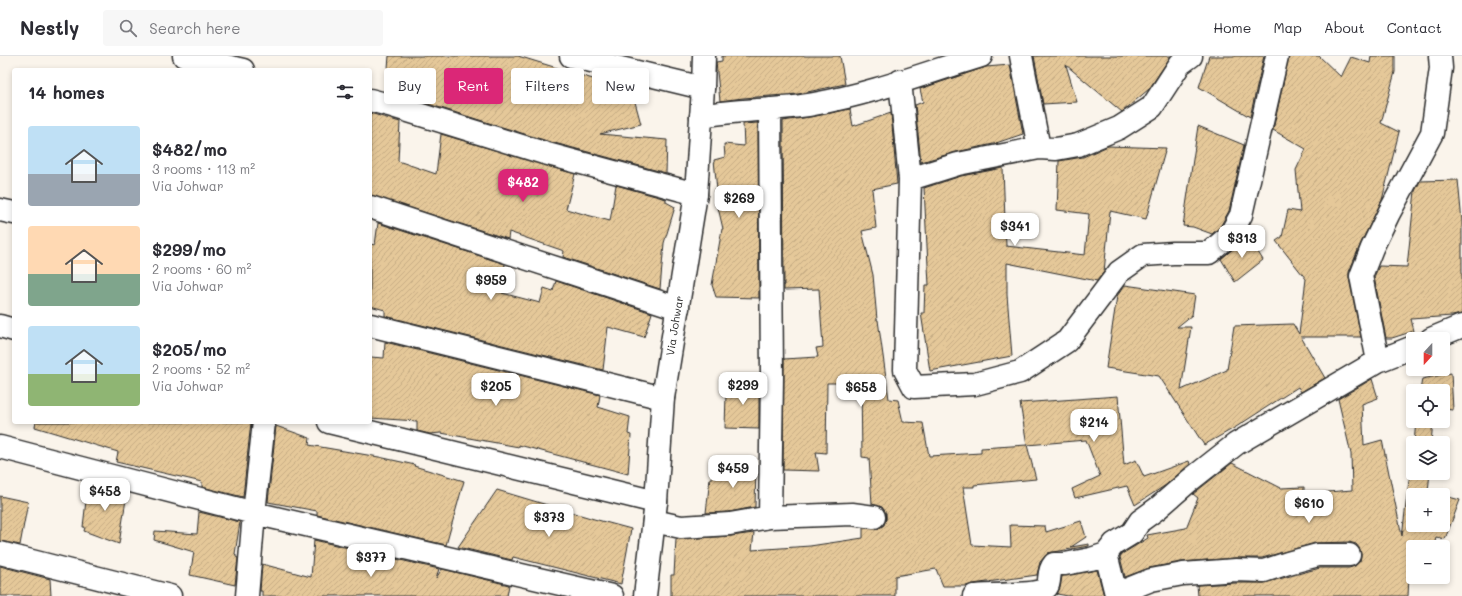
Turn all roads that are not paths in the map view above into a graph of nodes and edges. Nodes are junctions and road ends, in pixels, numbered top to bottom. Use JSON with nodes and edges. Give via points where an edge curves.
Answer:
{"nodes":[{"id":1,"x":184,"y":56,"type":"edge"},
{"id":2,"x":571,"y":56,"type":"edge"},
{"id":3,"x":704,"y":56,"type":"edge"},
{"id":4,"x":981,"y":56,"type":"edge"},
{"id":5,"x":1021,"y":56,"type":"edge"},
{"id":6,"x":1192,"y":56,"type":"edge"},
{"id":7,"x":1277,"y":56,"type":"edge"},
{"id":8,"x":1440,"y":56,"type":"edge"},
{"id":9,"x":235,"y":68,"type":"edge"},
{"id":10,"x":900,"y":81,"type":"junction"},
{"id":11,"x":704,"y":88,"type":"junction"},
{"id":12,"x":372,"y":101,"type":"edge"},
{"id":13,"x":770,"y":109,"type":"junction"},
{"id":14,"x":701,"y":116,"type":"junction"},
{"id":15,"x":1039,"y":148,"type":"junction"},
{"id":16,"x":910,"y":178,"type":"junction"},
{"id":17,"x":696,"y":194,"type":"junction"},
{"id":18,"x":372,"y":208,"type":"edge"},
{"id":19,"x":0,"y":210,"type":"edge"},
{"id":20,"x":12,"y":213,"type":"edge"},
{"id":21,"x":678,"y":308,"type":"junction"},
{"id":22,"x":372,"y":325,"type":"edge"},
{"id":23,"x":0,"y":326,"type":"edge"},
{"id":24,"x":1462,"y":326,"type":"edge"},
{"id":25,"x":12,"y":329,"type":"edge"},
{"id":26,"x":1448,"y":332,"type":"edge"},
{"id":27,"x":1406,"y":350,"type":"edge"},
{"id":28,"x":1378,"y":361,"type":"junction"},
{"id":29,"x":663,"y":398,"type":"junction"},
{"id":30,"x":264,"y":424,"type":"edge"},
{"id":31,"x":336,"y":424,"type":"edge"},
{"id":32,"x":0,"y":447,"type":"edge"},
{"id":33,"x":655,"y":512,"type":"junction"},
{"id":34,"x":254,"y":513,"type":"junction"},
{"id":35,"x":770,"y":517,"type":"junction"},
{"id":36,"x":874,"y":517,"type":"dead end"},
{"id":37,"x":0,"y":553,"type":"edge"},
{"id":38,"x":1106,"y":554,"type":"junction"},
{"id":39,"x":1349,"y":555,"type":"dead end"},
{"id":40,"x":170,"y":596,"type":"edge"},
{"id":41,"x":247,"y":596,"type":"edge"},
{"id":42,"x":612,"y":596,"type":"edge"},
{"id":43,"x":645,"y":596,"type":"edge"},
{"id":44,"x":974,"y":596,"type":"edge"}],
"edges":[{"from":1,"to":9,"type":"street"},
{"from":2,"to":11,"type":"street"},
{"from":3,"to":11,"type":"street","name":"Via Johwar"},
{"from":4,"to":10,"type":"street"},
{"from":5,"to":15,"type":"street"},
{"from":6,"to":15,"type":"street","via":[[1180,64],[1152,107],[1119,128],[1078,145],[1056,149]]},
{"from":7,"to":16,"type":"street","via":[[1241,215],[1230,235],[1209,253],[1143,256],[1128,264],[1119,272],[1067,341],[1020,372],[975,384],[914,386],[905,370]]},
{"from":8,"to":28,"type":"street","via":[[1441,68],[1432,132],[1388,213],[1361,276]]},
{"from":10,"to":13,"type":"street","via":[[845,98]]},
{"from":10,"to":16,"type":"street"},
{"from":11,"to":14,"type":"street","name":"Via Johwar"},
{"from":12,"to":17,"type":"street","via":[[544,153]]},
{"from":13,"to":14,"type":"street"},
{"from":13,"to":35,"type":"street"},
{"from":14,"to":17,"type":"street","name":"Via Johwar"},
{"from":15,"to":16,"type":"street","via":[[958,164]]},
{"from":17,"to":21,"type":"street","name":"Via Johwar"},
{"from":18,"to":21,"type":"street"},
{"from":19,"to":20,"type":"street"},
{"from":21,"to":29,"type":"street","name":"Via Johwar"},
{"from":22,"to":29,"type":"street"},
{"from":23,"to":25,"type":"street"},
{"from":24,"to":26,"type":"street"},
{"from":27,"to":28,"type":"street"},
{"from":28,"to":38,"type":"street","via":[[1236,444],[1140,521],[1132,534],[1114,544]]},
{"from":29,"to":33,"type":"street","name":"Via Johwar"},
{"from":30,"to":34,"type":"street"},
{"from":31,"to":33,"type":"street"},
{"from":32,"to":34,"type":"street"},
{"from":33,"to":35,"type":"street","via":[[681,526],[730,524]]},
{"from":33,"to":43,"type":"street","name":"Via Johwar"},
{"from":34,"to":41,"type":"street"},
{"from":34,"to":42,"type":"street"},
{"from":35,"to":36,"type":"street","via":[[852,514]]},
{"from":37,"to":40,"type":"street"},
{"from":38,"to":39,"type":"street","via":[[1116,594],[1150,580],[1183,574],[1236,570],[1264,571],[1318,555]]},
{"from":38,"to":44,"type":"street","via":[[1091,560],[1054,564],[1050,569],[1048,587],[1034,594]]}]}
